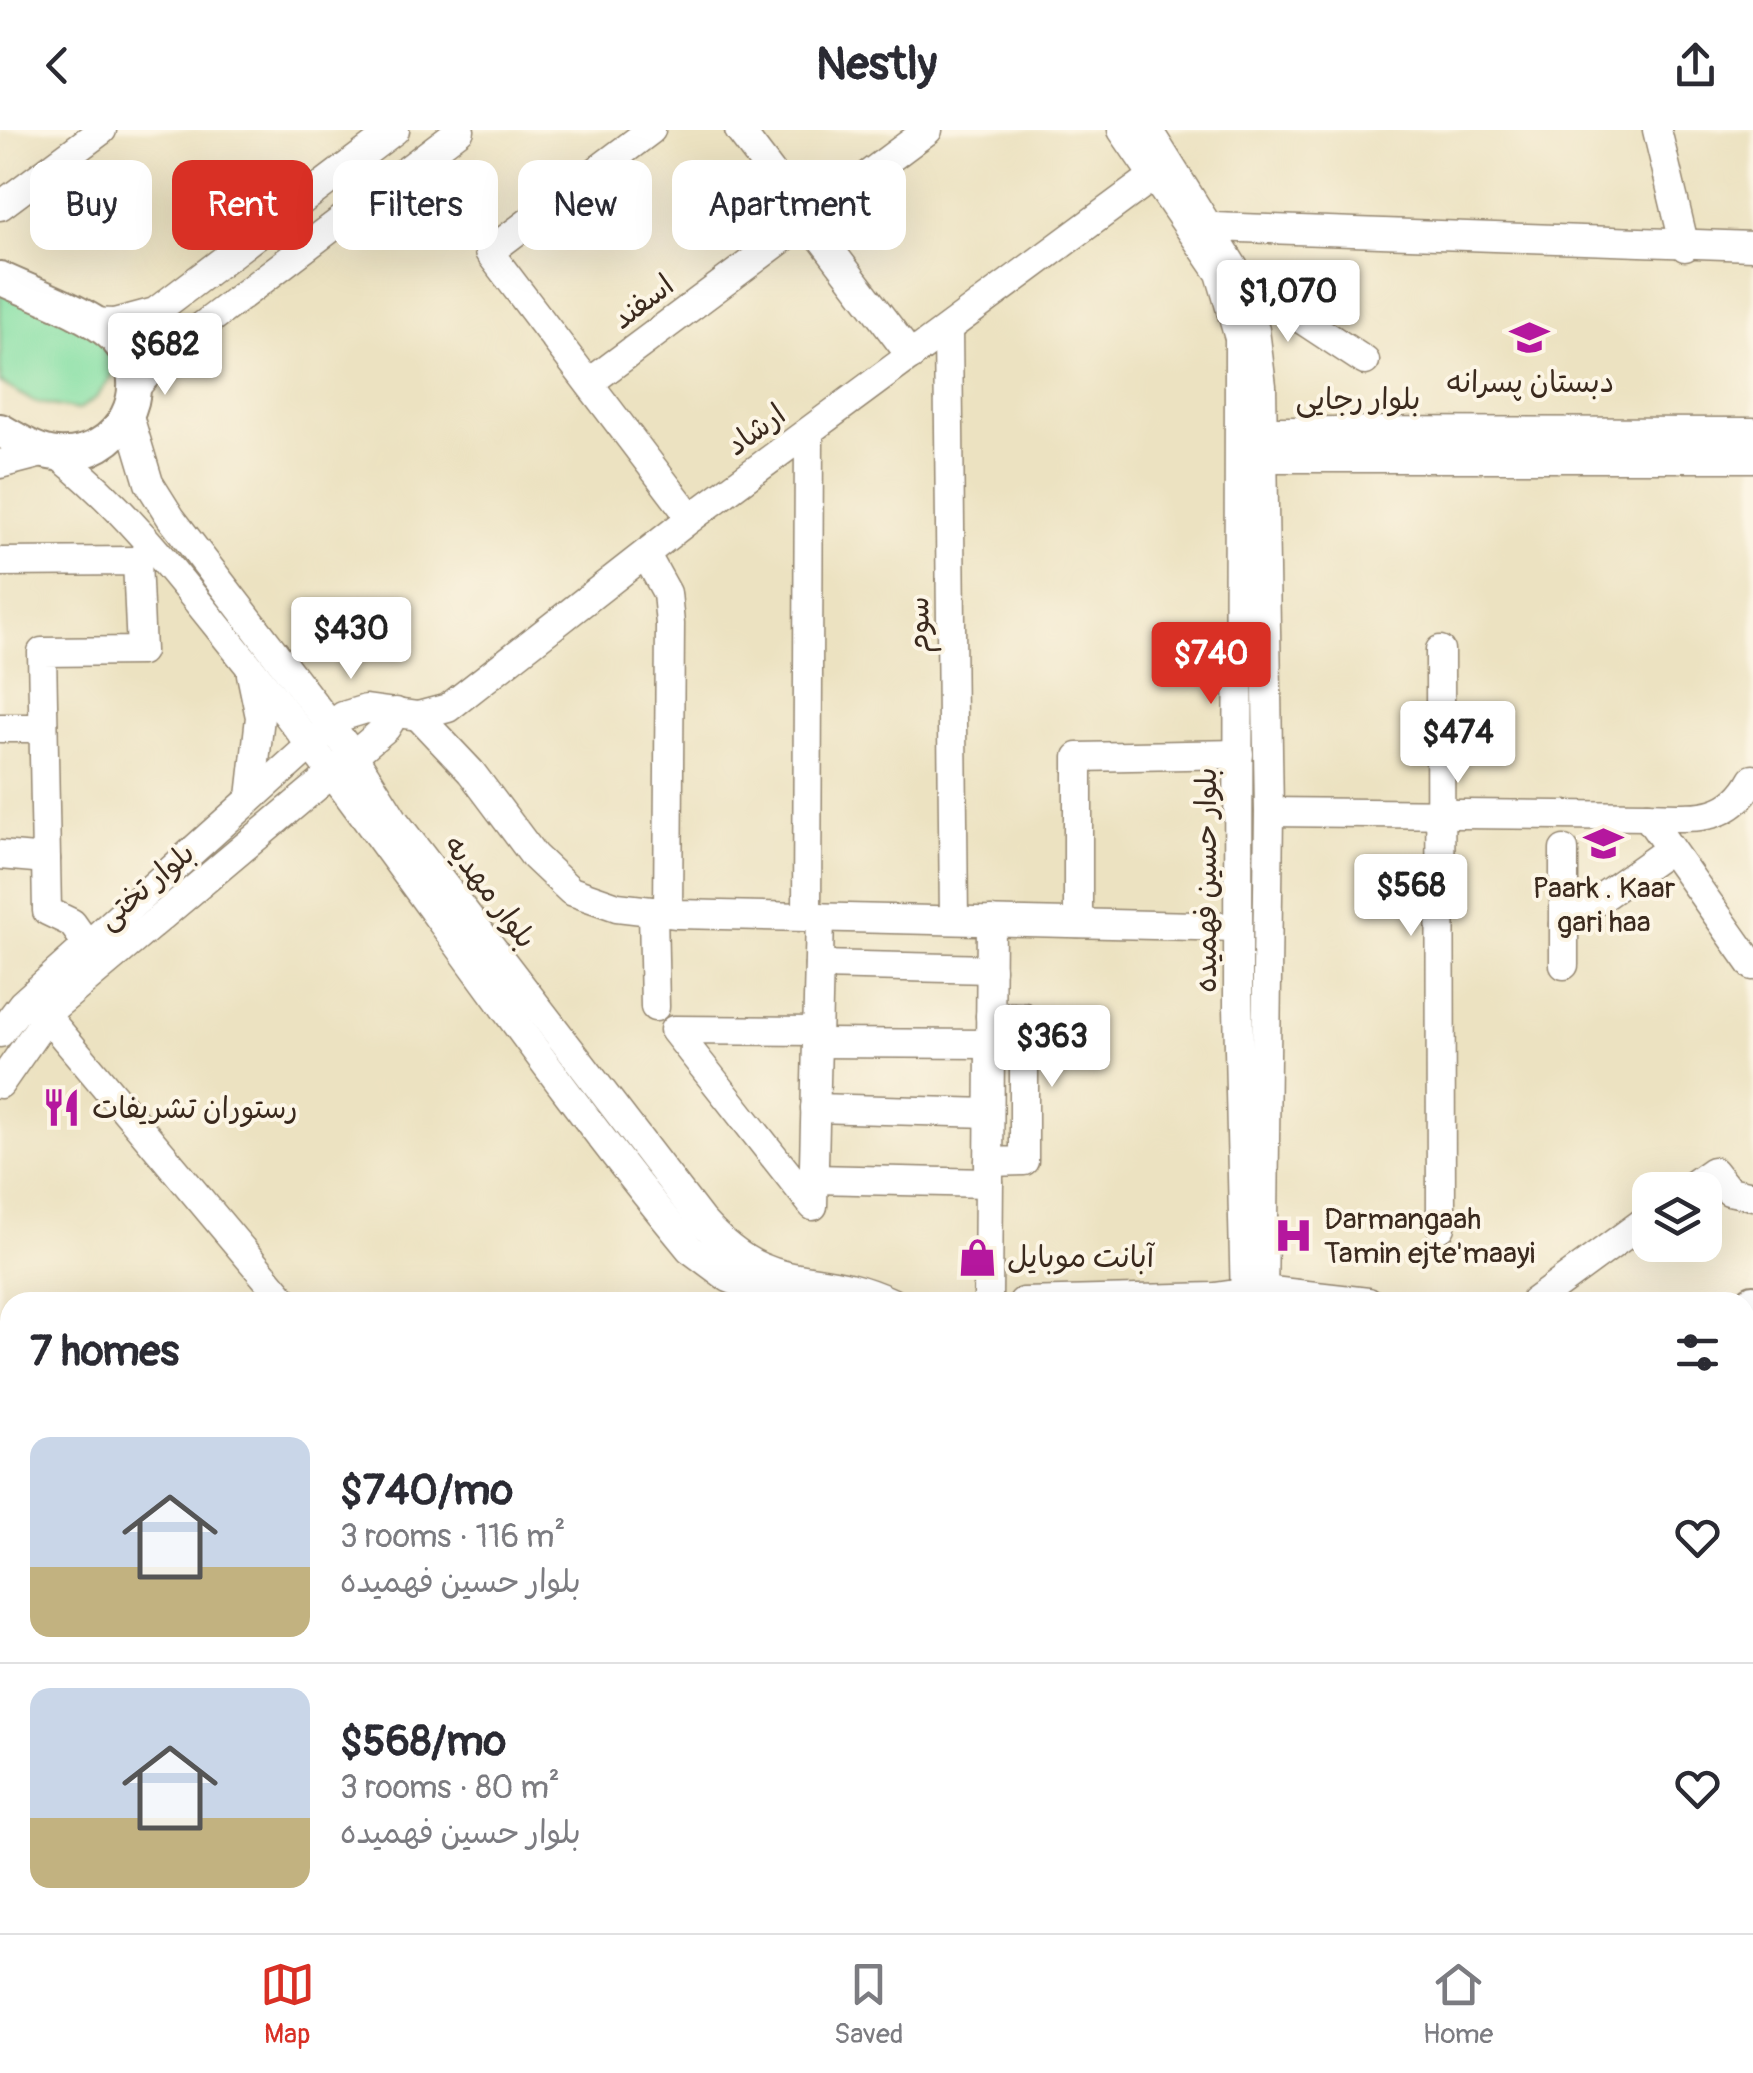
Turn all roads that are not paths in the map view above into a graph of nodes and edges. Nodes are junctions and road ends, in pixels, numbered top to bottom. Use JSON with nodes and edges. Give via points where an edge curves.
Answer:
{"nodes":[{"id":1,"x":102,"y":130,"type":"edge"},
{"id":2,"x":395,"y":130,"type":"edge"},
{"id":3,"x":460,"y":130,"type":"edge"},
{"id":4,"x":651,"y":130,"type":"edge"},
{"id":5,"x":739,"y":130,"type":"edge"},
{"id":6,"x":928,"y":130,"type":"edge"},
{"id":7,"x":1122,"y":130,"type":"edge"},
{"id":8,"x":1148,"y":130,"type":"edge"},
{"id":9,"x":1657,"y":130,"type":"edge"},
{"id":10,"x":762,"y":160,"type":"edge"},
{"id":11,"x":888,"y":160,"type":"edge"},
{"id":12,"x":1151,"y":178,"type":"junction"},
{"id":13,"x":0,"y":206,"type":"edge"},
{"id":14,"x":1213,"y":227,"type":"junction"},
{"id":15,"x":1753,"y":246,"type":"edge"},
{"id":16,"x":1685,"y":247,"type":"junction"},
{"id":17,"x":768,"y":250,"type":"edge"},
{"id":18,"x":831,"y":250,"type":"edge"},
{"id":19,"x":3,"y":275,"type":"edge"},
{"id":20,"x":1242,"y":280,"type":"junction"},
{"id":21,"x":90,"y":322,"type":"junction"},
{"id":22,"x":948,"y":328,"type":"junction"},
{"id":23,"x":911,"y":356,"type":"junction"},
{"id":24,"x":1365,"y":361,"type":"dead end"},
{"id":25,"x":589,"y":383,"type":"junction"},
{"id":26,"x":132,"y":402,"type":"junction"},
{"id":27,"x":0,"y":430,"type":"edge"},
{"id":28,"x":808,"y":432,"type":"junction"},
{"id":29,"x":1753,"y":432,"type":"edge"},
{"id":30,"x":1252,"y":444,"type":"junction"},
{"id":31,"x":51,"y":453,"type":"junction"},
{"id":32,"x":1753,"y":458,"type":"edge"},
{"id":33,"x":0,"y":464,"type":"edge"},
{"id":34,"x":691,"y":518,"type":"junction"},
{"id":35,"x":646,"y":554,"type":"junction"},
{"id":36,"x":0,"y":562,"type":"edge"},
{"id":37,"x":1440,"y":650,"type":"dead end"},
{"id":38,"x":250,"y":668,"type":"junction"},
{"id":39,"x":407,"y":714,"type":"junction"},
{"id":40,"x":0,"y":728,"type":"edge"},
{"id":41,"x":43,"y":728,"type":"junction"},
{"id":42,"x":322,"y":736,"type":"junction"},
{"id":43,"x":1240,"y":754,"type":"junction"},
{"id":44,"x":342,"y":763,"type":"junction"},
{"id":45,"x":1753,"y":779,"type":"edge"},
{"id":46,"x":251,"y":797,"type":"junction"},
{"id":47,"x":292,"y":804,"type":"junction"},
{"id":48,"x":357,"y":807,"type":"junction"},
{"id":49,"x":1268,"y":812,"type":"junction"},
{"id":50,"x":1440,"y":814,"type":"junction"},
{"id":51,"x":1647,"y":816,"type":"junction"},
{"id":52,"x":1670,"y":849,"type":"junction"},
{"id":53,"x":1564,"y":850,"type":"dead end"},
{"id":54,"x":0,"y":855,"type":"edge"},
{"id":55,"x":46,"y":859,"type":"junction"},
{"id":56,"x":661,"y":912,"type":"junction"},
{"id":57,"x":814,"y":917,"type":"junction"},
{"id":58,"x":954,"y":920,"type":"junction"},
{"id":59,"x":991,"y":921,"type":"junction"},
{"id":60,"x":1078,"y":923,"type":"junction"},
{"id":61,"x":1564,"y":924,"type":"junction"},
{"id":62,"x":1238,"y":926,"type":"junction"},
{"id":63,"x":89,"y":947,"type":"junction"},
{"id":64,"x":819,"y":965,"type":"junction"},
{"id":65,"x":1564,"y":965,"type":"dead end"},
{"id":66,"x":1753,"y":966,"type":"edge"},
{"id":67,"x":990,"y":969,"type":"junction"},
{"id":68,"x":654,"y":1007,"type":"dead end"},
{"id":69,"x":23,"y":1008,"type":"edge"},
{"id":70,"x":990,"y":1030,"type":"junction"},
{"id":71,"x":0,"y":1032,"type":"edge"},
{"id":72,"x":817,"y":1037,"type":"junction"},
{"id":73,"x":0,"y":1084,"type":"edge"},
{"id":74,"x":816,"y":1108,"type":"junction"},
{"id":75,"x":989,"y":1112,"type":"junction"},
{"id":76,"x":989,"y":1172,"type":"junction"},
{"id":77,"x":814,"y":1179,"type":"junction"},
{"id":78,"x":1722,"y":1182,"type":"edge"},
{"id":79,"x":1750,"y":1192,"type":"edge"},
{"id":80,"x":1441,"y":1227,"type":"dead end"},
{"id":81,"x":1632,"y":1230,"type":"edge"},
{"id":82,"x":277,"y":1292,"type":"edge"},
{"id":83,"x":764,"y":1292,"type":"edge"},
{"id":84,"x":865,"y":1292,"type":"edge"},
{"id":85,"x":988,"y":1292,"type":"edge"},
{"id":86,"x":1243,"y":1292,"type":"edge"},
{"id":87,"x":1243,"y":1292,"type":"edge"},
{"id":88,"x":1548,"y":1292,"type":"edge"}],
"edges":[{"from":1,"to":13,"type":"street"},
{"from":2,"to":21,"type":"street","via":[[155,312],[114,324]]},
{"from":3,"to":26,"type":"street","via":[[164,355]]},
{"from":4,"to":25,"type":"street","via":[[490,252]]},
{"from":5,"to":10,"type":"street"},
{"from":6,"to":11,"type":"street","name":"اسفند"},
{"from":7,"to":12,"type":"street","name":"بلوار حسین فهمیده"},
{"from":8,"to":14,"type":"street","name":"بلوار حسین فهمیده"},
{"from":9,"to":16,"type":"street"},
{"from":12,"to":22,"type":"street","name":"ارشاد"},
{"from":12,"to":30,"type":"street","name":"بلوار حسین فهمیده","via":[[1220,273],[1232,305]]},
{"from":14,"to":16,"type":"street"},
{"from":14,"to":20,"type":"street","name":"بلوار حسین فهمیده"},
{"from":15,"to":16,"type":"street"},
{"from":17,"to":25,"type":"street","name":"اسفند"},
{"from":18,"to":23,"type":"street"},
{"from":19,"to":21,"type":"main road"},
{"from":20,"to":24,"type":"street"},
{"from":20,"to":30,"type":"street","name":"بلوار حسین فهمیده","via":[[1256,336]]},
{"from":21,"to":26,"type":"main road","via":[[114,336],[130,360]]},
{"from":22,"to":23,"type":"street","name":"ارشاد"},
{"from":22,"to":58,"type":"street","name":"سوم"},
{"from":23,"to":28,"type":"street","name":"ارشاد"},
{"from":25,"to":34,"type":"street"},
{"from":26,"to":31,"type":"main road","via":[[111,439],[86,452]]},
{"from":26,"to":42,"type":"street","name":"بلوار مهدیه","via":[[149,484]]},
{"from":27,"to":31,"type":"main road"},
{"from":28,"to":34,"type":"street","name":"ارشاد"},
{"from":28,"to":57,"type":"street"},
{"from":29,"to":30,"type":"street","name":"بلوار رجایی"},
{"from":30,"to":32,"type":"street","name":"بلوار رجایی"},
{"from":30,"to":43,"type":"street","name":"بلوار حسین فهمیده"},
{"from":30,"to":49,"type":"street","name":"بلوار حسین فهمیده"},
{"from":31,"to":33,"type":"street"},
{"from":31,"to":38,"type":"street","name":"بلوار مهدیه","via":[[102,490],[144,533]]},
{"from":34,"to":35,"type":"street","name":"ارشاد"},
{"from":35,"to":39,"type":"street","name":"ارشاد","via":[[448,708]]},
{"from":35,"to":56,"type":"street","via":[[667,592],[670,624]]},
{"from":36,"to":41,"type":"street","via":[[136,560],[141,652],[42,652]]},
{"from":37,"to":50,"type":"street"},
{"from":38,"to":42,"type":"street","name":"بلوار مهدیه"},
{"from":38,"to":46,"type":"street","via":[[260,717]]},
{"from":39,"to":42,"type":"street","name":"ارشاد","via":[[355,710]]},
{"from":39,"to":44,"type":"street","name":"ارشاد"},
{"from":39,"to":56,"type":"street","via":[[471,772],[534,856],[571,891]]},
{"from":40,"to":41,"type":"street"},
{"from":41,"to":55,"type":"street"},
{"from":42,"to":44,"type":"street","name":"بلوار مهدیه"},
{"from":42,"to":46,"type":"street","name":"بلوار تختی"},
{"from":43,"to":60,"type":"street","via":[[1078,757]]},
{"from":43,"to":62,"type":"street","name":"بلوار حسین فهمیده"},
{"from":44,"to":47,"type":"street","name":"بلوار تختی"},
{"from":44,"to":48,"type":"street","name":"بلوار مهدیه"},
{"from":44,"to":84,"type":"street","name":"بلوار مهدیه","via":[[394,820],[718,1238],[756,1268]]},
{"from":45,"to":51,"type":"street","via":[[1735,805],[1718,813]]},
{"from":46,"to":63,"type":"street","name":"بلوار تختی"},
{"from":47,"to":48,"type":"street"},
{"from":47,"to":69,"type":"street","name":"بلوار تختی"},
{"from":48,"to":83,"type":"street","name":"بلوار مهدیه","via":[[690,1249],[729,1278]]},
{"from":49,"to":50,"type":"street"},
{"from":49,"to":86,"type":"street","name":"بلوار حسین فهمیده"},
{"from":50,"to":51,"type":"street"},
{"from":50,"to":80,"type":"street"},
{"from":51,"to":52,"type":"street"},
{"from":52,"to":61,"type":"street"},
{"from":52,"to":66,"type":"street"},
{"from":53,"to":61,"type":"street"},
{"from":54,"to":55,"type":"street"},
{"from":55,"to":63,"type":"street","via":[[47,911],[72,923]]},
{"from":56,"to":57,"type":"street"},
{"from":56,"to":68,"type":"street"},
{"from":57,"to":58,"type":"street"},
{"from":57,"to":64,"type":"street"},
{"from":58,"to":59,"type":"street"},
{"from":59,"to":60,"type":"street"},
{"from":59,"to":67,"type":"street"},
{"from":60,"to":62,"type":"street"},
{"from":61,"to":65,"type":"street"},
{"from":62,"to":87,"type":"street","name":"بلوار حسین فهمیده"},
{"from":63,"to":69,"type":"street","name":"بلوار تختی"},
{"from":64,"to":67,"type":"street"},
{"from":64,"to":72,"type":"street"},
{"from":67,"to":70,"type":"street"},
{"from":69,"to":71,"type":"street","name":"بلوار تختی"},
{"from":69,"to":73,"type":"street","name":"بلوار تختی"},
{"from":69,"to":82,"type":"street"},
{"from":70,"to":72,"type":"street"},
{"from":70,"to":75,"type":"street"},
{"from":70,"to":76,"type":"street","via":[[1024,1017],[1024,1162]]},
{"from":72,"to":74,"type":"street"},
{"from":72,"to":77,"type":"street","via":[[674,1030],[813,1206]]},
{"from":74,"to":75,"type":"street"},
{"from":74,"to":77,"type":"street"},
{"from":75,"to":76,"type":"street"},
{"from":76,"to":77,"type":"street"},
{"from":76,"to":85,"type":"street"},
{"from":78,"to":79,"type":"street","via":[[1730,1191]]},
{"from":81,"to":88,"type":"street"}]}
